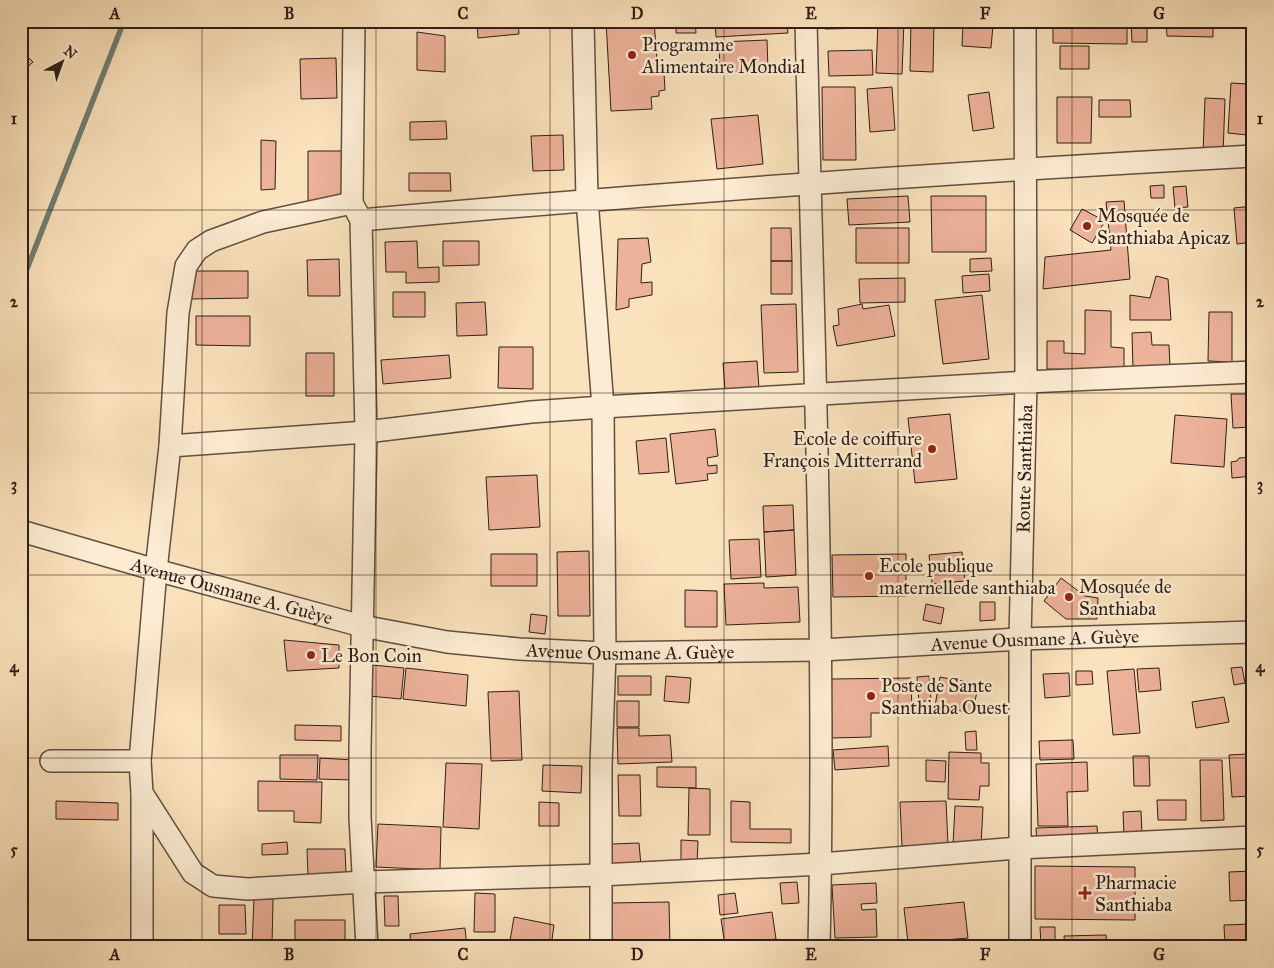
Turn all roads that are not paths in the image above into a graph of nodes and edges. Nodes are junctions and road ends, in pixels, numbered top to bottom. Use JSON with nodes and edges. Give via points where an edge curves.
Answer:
{"nodes":[{"id":1,"x":354,"y":21,"type":"edge"},
{"id":2,"x":583,"y":21,"type":"edge"},
{"id":3,"x":806,"y":21,"type":"edge"},
{"id":4,"x":1025,"y":21,"type":"edge"},
{"id":5,"x":1253,"y":156,"type":"edge"},
{"id":6,"x":1024,"y":168,"type":"junction"},
{"id":7,"x":810,"y":185,"type":"junction"},
{"id":8,"x":587,"y":199,"type":"junction"},
{"id":9,"x":357,"y":211,"type":"junction"},
{"id":10,"x":1253,"y":372,"type":"edge"},
{"id":11,"x":1026,"y":382,"type":"junction"},
{"id":12,"x":817,"y":394,"type":"junction"},
{"id":13,"x":603,"y":407,"type":"junction"},
{"id":14,"x":366,"y":432,"type":"junction"},
{"id":15,"x":170,"y":446,"type":"junction"},
{"id":16,"x":21,"y":531,"type":"edge"},
{"id":17,"x":156,"y":570,"type":"junction"},
{"id":18,"x":362,"y":626,"type":"junction"},
{"id":19,"x":1253,"y":632,"type":"edge"},
{"id":20,"x":1020,"y":639,"type":"junction"},
{"id":21,"x":821,"y":650,"type":"junction"},
{"id":22,"x":605,"y":654,"type":"junction"},
{"id":23,"x":51,"y":761,"type":"dead end"},
{"id":24,"x":140,"y":761,"type":"junction"},
{"id":25,"x":142,"y":793,"type":"junction"},
{"id":26,"x":1253,"y":837,"type":"edge"},
{"id":27,"x":1019,"y":848,"type":"junction"},
{"id":28,"x":821,"y":864,"type":"junction"},
{"id":29,"x":600,"y":875,"type":"junction"},
{"id":30,"x":364,"y":882,"type":"junction"},
{"id":31,"x":142,"y":947,"type":"edge"},
{"id":32,"x":367,"y":947,"type":"edge"},
{"id":33,"x":601,"y":947,"type":"edge"},
{"id":34,"x":819,"y":947,"type":"edge"},
{"id":35,"x":1020,"y":947,"type":"edge"}],
"edges":[{"from":1,"to":9,"type":"street"},
{"from":2,"to":8,"type":"street"},
{"from":3,"to":7,"type":"street"},
{"from":4,"to":6,"type":"street","name":"Route Santhiaba"},
{"from":5,"to":6,"type":"street"},
{"from":6,"to":7,"type":"street"},
{"from":6,"to":11,"type":"street","name":"Route Santhiaba"},
{"from":7,"to":8,"type":"street"},
{"from":7,"to":12,"type":"street"},
{"from":8,"to":9,"type":"street"},
{"from":8,"to":13,"type":"street"},
{"from":9,"to":14,"type":"street"},
{"from":9,"to":15,"type":"street","via":[[263,222],[211,241],[189,260],[178,313]]},
{"from":10,"to":11,"type":"street"},
{"from":11,"to":12,"type":"street"},
{"from":11,"to":20,"type":"street","name":"Route Santhiaba"},
{"from":12,"to":13,"type":"street"},
{"from":12,"to":21,"type":"street"},
{"from":13,"to":14,"type":"street","via":[[530,412]]},
{"from":13,"to":22,"type":"street"},
{"from":14,"to":15,"type":"street"},
{"from":14,"to":18,"type":"street"},
{"from":15,"to":17,"type":"street"},
{"from":16,"to":17,"type":"street","name":"Avenue Ousmane A. Guèye"},
{"from":17,"to":18,"type":"street","name":"Avenue Ousmane A. Guèye"},
{"from":17,"to":24,"type":"street"},
{"from":18,"to":22,"type":"street","name":"Avenue Ousmane A. Guèye","via":[[447,642]]},
{"from":18,"to":30,"type":"street","via":[[360,817]]},
{"from":19,"to":20,"type":"street","name":"Avenue Ousmane A. Guèye"},
{"from":20,"to":21,"type":"street","name":"Avenue Ousmane A. Guèye"},
{"from":20,"to":27,"type":"street","name":"Route Santhiaba"},
{"from":21,"to":22,"type":"street","name":"Avenue Ousmane A. Guèye"},
{"from":21,"to":28,"type":"street"},
{"from":22,"to":29,"type":"street"},
{"from":23,"to":24,"type":"street"},
{"from":24,"to":25,"type":"street"},
{"from":25,"to":30,"type":"street","via":[[193,873],[213,886],[248,889]]},
{"from":25,"to":31,"type":"street"},
{"from":26,"to":27,"type":"street"},
{"from":27,"to":28,"type":"street"},
{"from":27,"to":35,"type":"street","name":"Route Santhiaba"},
{"from":28,"to":29,"type":"street"},
{"from":28,"to":34,"type":"street"},
{"from":29,"to":30,"type":"street"},
{"from":29,"to":33,"type":"street"},
{"from":30,"to":32,"type":"street"}]}
